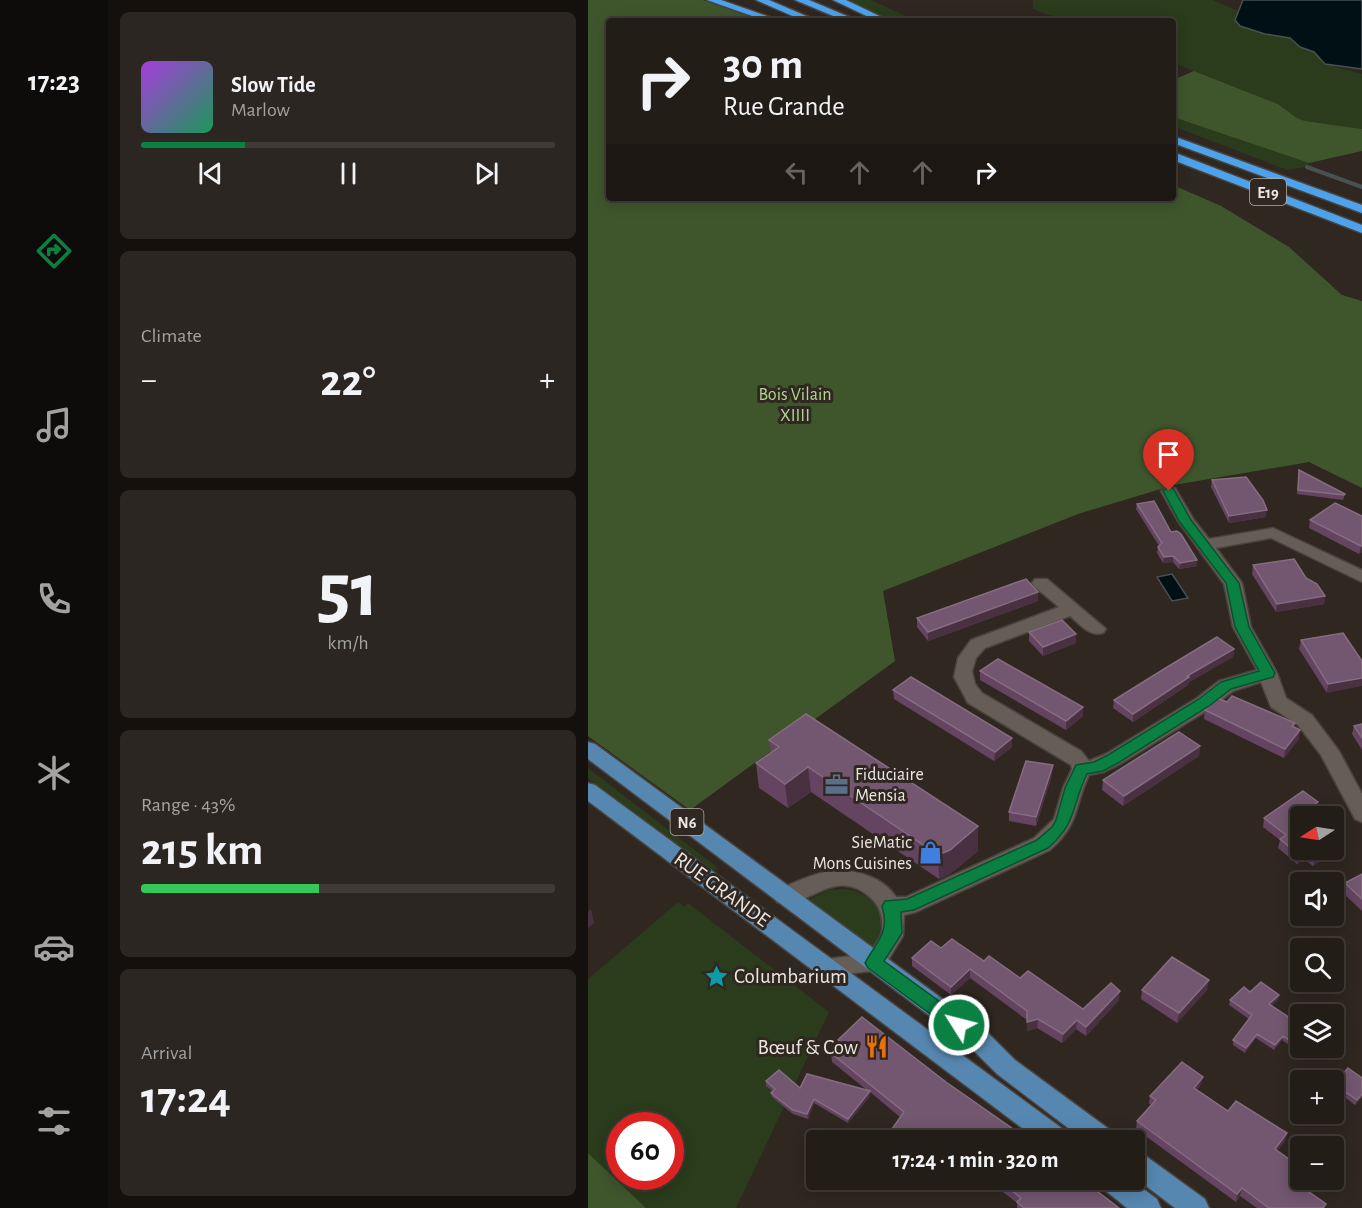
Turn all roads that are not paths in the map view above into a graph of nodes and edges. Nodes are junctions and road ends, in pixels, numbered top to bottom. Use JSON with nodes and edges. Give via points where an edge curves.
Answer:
{"nodes":[{"id":1,"x":712,"y":0,"type":"edge"},
{"id":2,"x":761,"y":0,"type":"edge"},
{"id":3,"x":800,"y":0,"type":"edge"},
{"id":4,"x":838,"y":0,"type":"edge"},
{"id":5,"x":767,"y":18,"type":"edge"},
{"id":6,"x":806,"y":18,"type":"edge"},
{"id":7,"x":846,"y":18,"type":"edge"},
{"id":8,"x":878,"y":18,"type":"edge"},
{"id":9,"x":1176,"y":140,"type":"edge"},
{"id":10,"x":1176,"y":157,"type":"edge"},
{"id":11,"x":1362,"y":209,"type":"edge"},
{"id":12,"x":1362,"y":229,"type":"edge"},
{"id":13,"x":1169,"y":491,"type":"dead end"},
{"id":14,"x":1206,"y":545,"type":"junction"},
{"id":15,"x":1362,"y":577,"type":"edge"},
{"id":16,"x":1041,"y":583,"type":"dead end"},
{"id":17,"x":1071,"y":609,"type":"junction"},
{"id":18,"x":1097,"y":629,"type":"dead end"},
{"id":19,"x":1268,"y":673,"type":"junction"},
{"id":20,"x":588,"y":749,"type":"edge"},
{"id":21,"x":1082,"y":769,"type":"junction"},
{"id":22,"x":588,"y":790,"type":"edge"},
{"id":23,"x":1362,"y":814,"type":"edge"},
{"id":24,"x":785,"y":896,"type":"junction"},
{"id":25,"x":891,"y":906,"type":"junction"},
{"id":26,"x":874,"y":963,"type":"junction"},
{"id":27,"x":826,"y":967,"type":"junction"},
{"id":28,"x":1045,"y":1130,"type":"edge"},
{"id":29,"x":1091,"y":1130,"type":"edge"},
{"id":30,"x":1145,"y":1170,"type":"edge"},
{"id":31,"x":1124,"y":1190,"type":"edge"},
{"id":32,"x":1148,"y":1208,"type":"edge"},
{"id":33,"x":1196,"y":1208,"type":"edge"}],
"edges":[{"from":1,"to":5,"type":"highway"},
{"from":2,"to":6,"type":"highway"},
{"from":3,"to":7,"type":"highway"},
{"from":4,"to":8,"type":"highway"},
{"from":9,"to":11,"type":"highway","number":"E19"},
{"from":10,"to":12,"type":"highway","number":"E19"},
{"from":13,"to":14,"type":"street"},
{"from":14,"to":15,"type":"street","via":[[1273,533]]},
{"from":14,"to":19,"type":"street","via":[[1233,583],[1242,627]]},
{"from":16,"to":17,"type":"street"},
{"from":17,"to":18,"type":"street"},
{"from":17,"to":21,"type":"street","via":[[978,644],[967,655],[963,675],[966,688],[975,698],[1074,756]]},
{"from":19,"to":21,"type":"street","via":[[1226,686],[1113,759]]},
{"from":19,"to":23,"type":"street","via":[[1278,702],[1305,720],[1329,752]]},
{"from":20,"to":24,"type":"main road","name":"RUE GRANDE","number":"N6"},
{"from":21,"to":25,"type":"street","via":[[1072,788],[1064,820],[1058,831],[1042,844],[908,906]]},
{"from":22,"to":27,"type":"main road","name":"RUE GRANDE","number":"N6"},
{"from":24,"to":25,"type":"street","name":"RUE GRANDE","via":[[832,878],[846,879],[877,890]]},
{"from":24,"to":26,"type":"main road","name":"RUE GRANDE","number":"N6"},
{"from":25,"to":26,"type":"street","via":[[893,933]]},
{"from":26,"to":27,"type":"street"},
{"from":26,"to":29,"type":"main road","name":"RUE GRANDE","number":"N6","via":[[976,1037],[1006,1067]]},
{"from":27,"to":28,"type":"main road","name":"RUE GRANDE","number":"N6"},
{"from":30,"to":33,"type":"main road"},
{"from":31,"to":32,"type":"main road"}]}
